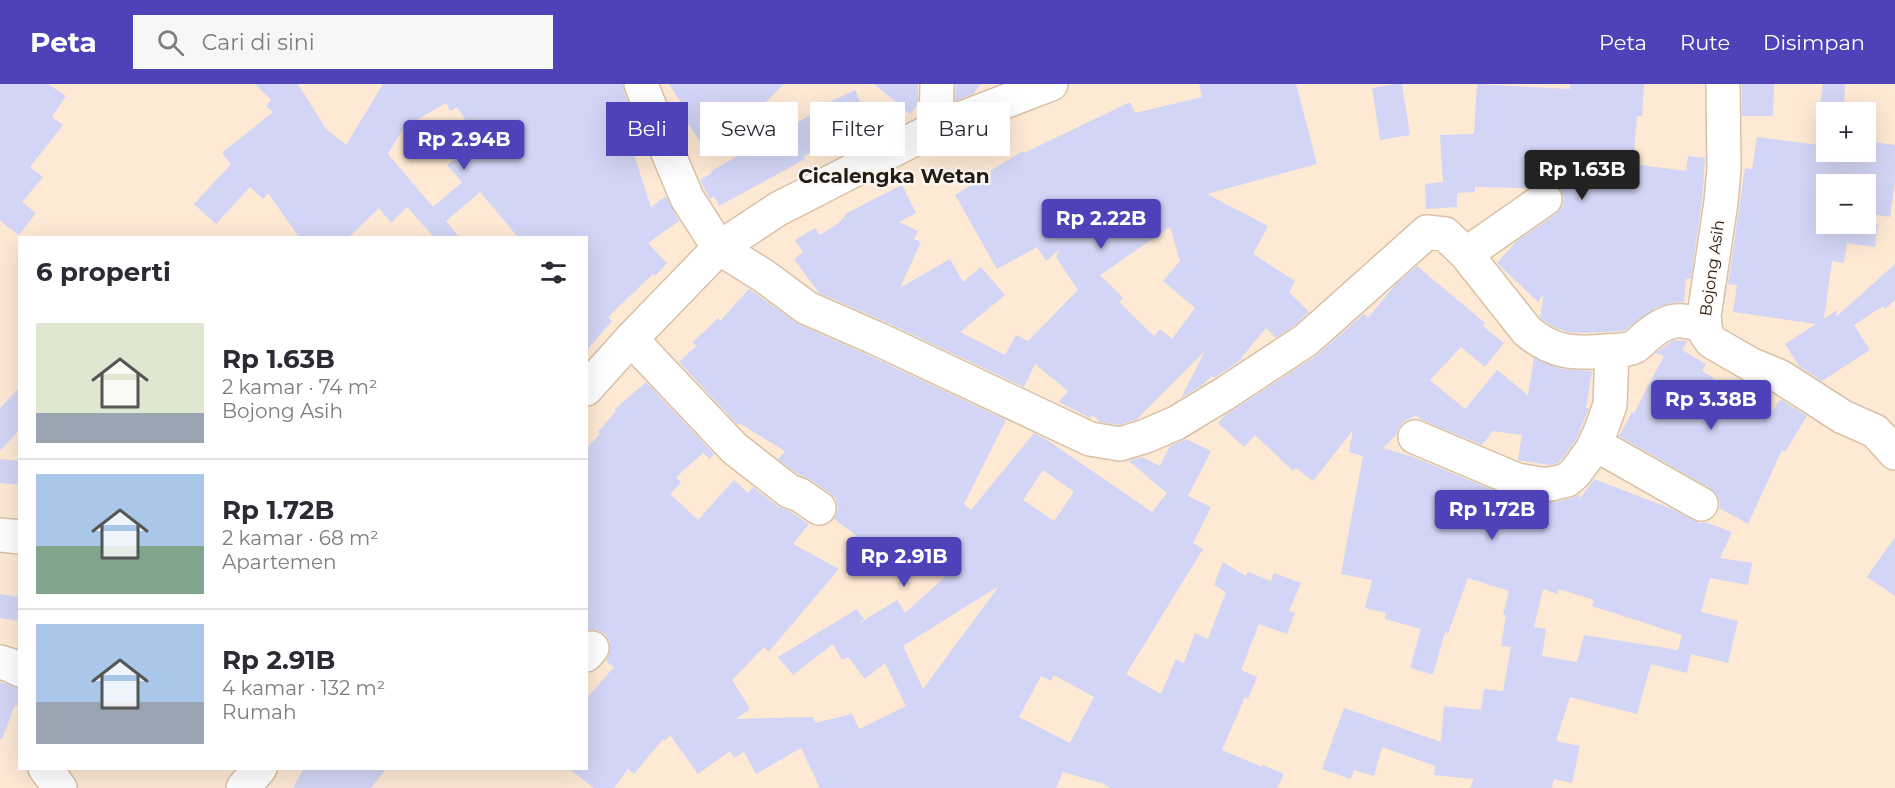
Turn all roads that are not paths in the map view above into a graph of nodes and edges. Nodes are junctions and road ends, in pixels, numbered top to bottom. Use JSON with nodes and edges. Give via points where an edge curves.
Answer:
{"nodes":[{"id":1,"x":641,"y":84,"type":"edge"},
{"id":2,"x":937,"y":84,"type":"edge"},
{"id":3,"x":1051,"y":84,"type":"edge"},
{"id":4,"x":1723,"y":84,"type":"edge"},
{"id":5,"x":937,"y":102,"type":"edge"},
{"id":6,"x":1004,"y":102,"type":"edge"},
{"id":7,"x":917,"y":138,"type":"edge"},
{"id":8,"x":1545,"y":199,"type":"dead end"},
{"id":9,"x":719,"y":248,"type":"junction"},
{"id":10,"x":1466,"y":254,"type":"junction"},
{"id":11,"x":1704,"y":325,"type":"junction"},
{"id":12,"x":631,"y":339,"type":"junction"},
{"id":13,"x":1612,"y":351,"type":"junction"},
{"id":14,"x":588,"y":387,"type":"edge"},
{"id":15,"x":1415,"y":437,"type":"dead end"},
{"id":16,"x":1595,"y":444,"type":"junction"},
{"id":17,"x":1895,"y":453,"type":"edge"},
{"id":18,"x":1701,"y":504,"type":"dead end"},
{"id":19,"x":819,"y":508,"type":"dead end"},
{"id":20,"x":0,"y":535,"type":"edge"},
{"id":21,"x":18,"y":537,"type":"edge"},
{"id":22,"x":0,"y":662,"type":"edge"},
{"id":23,"x":18,"y":669,"type":"edge"},
{"id":24,"x":46,"y":770,"type":"edge"},
{"id":25,"x":258,"y":770,"type":"edge"},
{"id":26,"x":60,"y":788,"type":"edge"},
{"id":27,"x":243,"y":788,"type":"edge"}],
"edges":[{"from":1,"to":9,"type":"street","via":[[687,198]]},
{"from":2,"to":5,"type":"street"},
{"from":3,"to":6,"type":"street"},
{"from":4,"to":11,"type":"street","name":"Bojong Asih","via":[[1723,180]]},
{"from":7,"to":9,"type":"street","via":[[778,209]]},
{"from":8,"to":10,"type":"street"},
{"from":9,"to":10,"type":"street","via":[[807,308],[1090,440],[1120,444],[1176,423],[1306,340],[1427,232],[1445,234]]},
{"from":9,"to":12,"type":"street"},
{"from":10,"to":13,"type":"street","via":[[1538,340],[1569,352]]},
{"from":11,"to":13,"type":"street","via":[[1671,320],[1635,346]]},
{"from":11,"to":17,"type":"street","name":"Bojong Asih","via":[[1712,342],[1781,377],[1843,417],[1875,431]]},
{"from":12,"to":14,"type":"street"},
{"from":12,"to":19,"type":"street","via":[[734,448],[789,491]]},
{"from":13,"to":16,"type":"street","via":[[1610,405]]},
{"from":15,"to":16,"type":"street","via":[[1517,480],[1540,484],[1567,480]]},
{"from":16,"to":18,"type":"street"},
{"from":20,"to":21,"type":"street"},
{"from":22,"to":23,"type":"street"},
{"from":24,"to":26,"type":"street"},
{"from":25,"to":27,"type":"street"}]}
